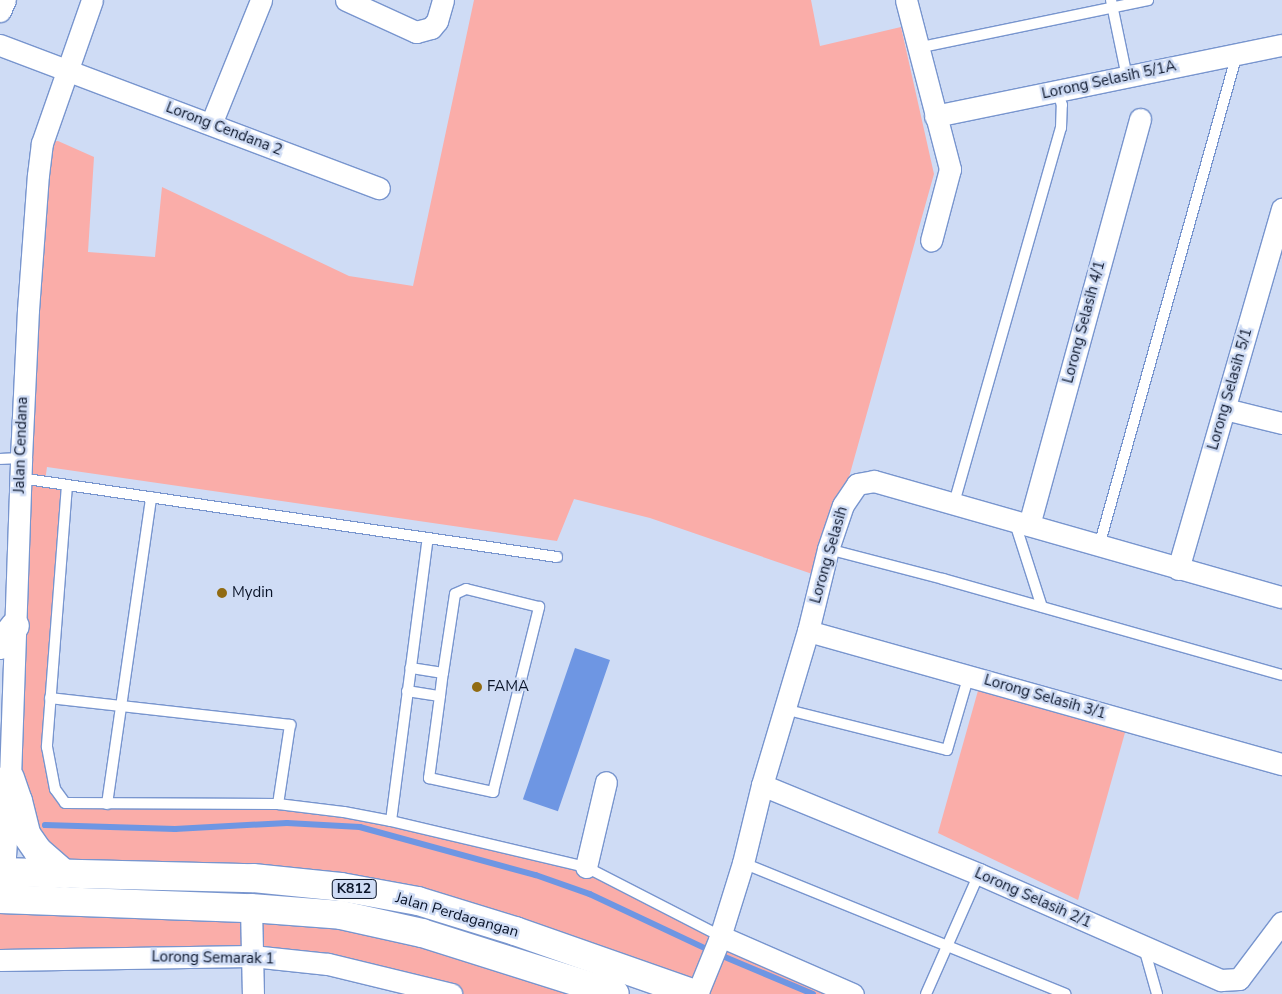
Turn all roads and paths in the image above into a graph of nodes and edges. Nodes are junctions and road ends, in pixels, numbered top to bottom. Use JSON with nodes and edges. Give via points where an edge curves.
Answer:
{"nodes":[{"id":1,"x":92,"y":0,"type":"edge"},
{"id":2,"x":261,"y":0,"type":"edge"},
{"id":3,"x":346,"y":0,"type":"edge"},
{"id":4,"x":443,"y":0,"type":"edge"},
{"id":5,"x":906,"y":0,"type":"edge"},
{"id":6,"x":1148,"y":0,"type":"edge"},
{"id":7,"x":1112,"y":4,"type":"edge"},
{"id":8,"x":0,"y":45,"type":"edge"},
{"id":9,"x":1282,"y":45,"type":"edge"},
{"id":10,"x":917,"y":48,"type":"junction"},
{"id":11,"x":1237,"y":54,"type":"junction"},
{"id":12,"x":69,"y":71,"type":"junction"},
{"id":13,"x":1128,"y":77,"type":"junction"},
{"id":14,"x":1057,"y":91,"type":"junction"},
{"id":15,"x":935,"y":116,"type":"junction"},
{"id":16,"x":1140,"y":119,"type":"dead end"},
{"id":17,"x":211,"y":124,"type":"junction"},
{"id":18,"x":379,"y":188,"type":"dead end"},
{"id":19,"x":1282,"y":209,"type":"edge"},
{"id":20,"x":931,"y":241,"type":"dead end"},
{"id":21,"x":1225,"y":409,"type":"junction"},
{"id":22,"x":1282,"y":423,"type":"edge"},
{"id":23,"x":13,"y":465,"type":"edge"},
{"id":24,"x":67,"y":485,"type":"junction"},
{"id":25,"x":151,"y":497,"type":"junction"},
{"id":26,"x":954,"y":503,"type":"junction"},
{"id":27,"x":1021,"y":522,"type":"junction"},
{"id":28,"x":428,"y":538,"type":"junction"},
{"id":29,"x":1099,"y":546,"type":"junction"},
{"id":30,"x":828,"y":549,"type":"junction"},
{"id":31,"x":557,"y":557,"type":"dead end"},
{"id":32,"x":1178,"y":569,"type":"junction"},
{"id":33,"x":1282,"y":598,"type":"edge"},
{"id":34,"x":1042,"y":607,"type":"junction"},
{"id":35,"x":808,"y":631,"type":"junction"},
{"id":36,"x":5,"y":632,"type":"edge"},
{"id":37,"x":410,"y":668,"type":"junction"},
{"id":38,"x":443,"y":672,"type":"junction"},
{"id":39,"x":1282,"y":675,"type":"edge"},
{"id":40,"x":969,"y":676,"type":"junction"},
{"id":41,"x":407,"y":691,"type":"junction"},
{"id":42,"x":440,"y":696,"type":"junction"},
{"id":43,"x":50,"y":698,"type":"junction"},
{"id":44,"x":122,"y":706,"type":"junction"},
{"id":45,"x":784,"y":709,"type":"junction"},
{"id":46,"x":1282,"y":764,"type":"edge"},
{"id":47,"x":10,"y":778,"type":"junction"},
{"id":48,"x":606,"y":782,"type":"dead end"},
{"id":49,"x":762,"y":785,"type":"junction"},
{"id":50,"x":107,"y":804,"type":"junction"},
{"id":51,"x":278,"y":804,"type":"junction"},
{"id":52,"x":391,"y":821,"type":"junction"},
{"id":53,"x":743,"y":862,"type":"junction"},
{"id":54,"x":586,"y":867,"type":"junction"},
{"id":55,"x":2,"y":872,"type":"edge"},
{"id":56,"x":64,"y":874,"type":"junction"},
{"id":57,"x":979,"y":874,"type":"junction"},
{"id":58,"x":2,"y":899,"type":"edge"},
{"id":59,"x":251,"y":908,"type":"junction"},
{"id":60,"x":1282,"y":922,"type":"edge"},
{"id":61,"x":720,"y":936,"type":"junction"},
{"id":62,"x":948,"y":945,"type":"junction"},
{"id":63,"x":1144,"y":948,"type":"junction"},
{"id":64,"x":252,"y":956,"type":"junction"},
{"id":65,"x":0,"y":960,"type":"edge"},
{"id":66,"x":629,"y":982,"type":"edge"},
{"id":67,"x":700,"y":987,"type":"edge"},
{"id":68,"x":253,"y":994,"type":"edge"},
{"id":69,"x":451,"y":994,"type":"edge"},
{"id":70,"x":615,"y":994,"type":"edge"},
{"id":71,"x":853,"y":994,"type":"edge"},
{"id":72,"x":926,"y":994,"type":"edge"},
{"id":73,"x":1065,"y":994,"type":"edge"},
{"id":74,"x":1157,"y":994,"type":"edge"}],
"edges":[{"from":1,"to":12,"type":"street","name":"Jalan Cendana"},
{"from":2,"to":17,"type":"street"},
{"from":3,"to":4,"type":"street","via":[[416,32],[430,28],[437,21]]},
{"from":5,"to":10,"type":"street"},
{"from":6,"to":7,"type":"lane"},
{"from":7,"to":10,"type":"lane"},
{"from":7,"to":13,"type":"lane"},
{"from":8,"to":12,"type":"street","name":"Lorong Cendana 2"},
{"from":9,"to":11,"type":"street","name":"Lorong Selasih 5/1A"},
{"from":10,"to":15,"type":"street"},
{"from":11,"to":13,"type":"street","name":"Lorong Selasih 5/1A"},
{"from":11,"to":29,"type":"lane"},
{"from":12,"to":17,"type":"street","name":"Lorong Cendana 2"},
{"from":12,"to":23,"type":"street","name":"Jalan Cendana","via":[[42,143]]},
{"from":13,"to":14,"type":"street","name":"Lorong Selasih 5/1A"},
{"from":14,"to":15,"type":"street","name":"Lorong Selasih 5/1A"},
{"from":14,"to":26,"type":"lane","via":[[1062,105],[1061,128]]},
{"from":15,"to":20,"type":"street","via":[[950,169]]},
{"from":16,"to":27,"type":"street","name":"Lorong Selasih 4/1"},
{"from":17,"to":18,"type":"street","name":"Lorong Cendana 2"},
{"from":19,"to":21,"type":"street","name":"Lorong Selasih 5/1"},
{"from":21,"to":22,"type":"street"},
{"from":21,"to":32,"type":"street","name":"Lorong Selasih 5/1"},
{"from":23,"to":24,"type":"lane"},
{"from":23,"to":36,"type":"street","name":"Jalan Cendana"},
{"from":24,"to":25,"type":"lane"},
{"from":24,"to":43,"type":"lane"},
{"from":25,"to":28,"type":"lane"},
{"from":25,"to":44,"type":"lane"},
{"from":26,"to":27,"type":"street","name":"Lorong Selasih"},
{"from":26,"to":30,"type":"street","name":"Lorong Selasih","via":[[874,481],[857,484],[843,505]]},
{"from":27,"to":29,"type":"street","name":"Lorong Selasih"},
{"from":27,"to":34,"type":"lane"},
{"from":28,"to":31,"type":"lane"},
{"from":28,"to":37,"type":"lane"},
{"from":29,"to":32,"type":"street","name":"Lorong Selasih"},
{"from":30,"to":34,"type":"lane"},
{"from":30,"to":35,"type":"street","name":"Lorong Selasih"},
{"from":32,"to":33,"type":"street","name":"Lorong Selasih"},
{"from":34,"to":39,"type":"lane"},
{"from":35,"to":40,"type":"street","name":"Lorong Selasih 3/1"},
{"from":35,"to":45,"type":"street","name":"Lorong Selasih"},
{"from":36,"to":47,"type":"street","name":"Jalan Cendana"},
{"from":37,"to":38,"type":"lane"},
{"from":37,"to":41,"type":"lane"},
{"from":38,"to":42,"type":"lane"},
{"from":38,"to":42,"type":"lane","via":[[456,594],[466,589],[538,607],[493,792],[429,778]]},
{"from":40,"to":45,"type":"lane","via":[[947,750]]},
{"from":40,"to":46,"type":"street","name":"Lorong Selasih 3/1"},
{"from":41,"to":42,"type":"lane"},
{"from":41,"to":52,"type":"lane"},
{"from":43,"to":44,"type":"lane"},
{"from":43,"to":50,"type":"lane","via":[[47,747],[55,789],[65,804]]},
{"from":44,"to":50,"type":"lane"},
{"from":44,"to":51,"type":"lane","via":[[290,725]]},
{"from":45,"to":49,"type":"street","name":"Lorong Selasih"},
{"from":47,"to":55,"type":"street","name":"Jalan Cendana"},
{"from":47,"to":56,"type":"main road","via":[[26,834],[38,851]]},
{"from":48,"to":54,"type":"street"},
{"from":49,"to":53,"type":"street","name":"Lorong Selasih"},
{"from":49,"to":57,"type":"street","name":"Lorong Selasih 2/1"},
{"from":50,"to":51,"type":"lane"},
{"from":51,"to":52,"type":"lane"},
{"from":52,"to":54,"type":"lane"},
{"from":53,"to":61,"type":"street","name":"Lorong Selasih"},
{"from":53,"to":62,"type":"lane"},
{"from":54,"to":61,"type":"lane"},
{"from":55,"to":56,"type":"main road","name":"Jalan Perdagangan","number":"K812"},
{"from":55,"to":58,"type":"street","name":"Jalan Cendana"},
{"from":56,"to":66,"type":"main road","name":"Jalan Perdagangan","number":"K812","via":[[253,878],[341,886],[418,901]]},
{"from":57,"to":62,"type":"lane"},
{"from":57,"to":63,"type":"street","name":"Lorong Selasih 2/1"},
{"from":58,"to":59,"type":"main road","name":"Jalan Perdagangan","number":"K812"},
{"from":59,"to":64,"type":"street"},
{"from":59,"to":70,"type":"main road","name":"Jalan Perdagangan","number":"K812","via":[[341,916],[422,933]]},
{"from":60,"to":63,"type":"street","name":"Lorong Selasih 2/1","via":[[1239,979],[1221,980]]},
{"from":61,"to":67,"type":"street","name":"Lorong Selasih"},
{"from":61,"to":71,"type":"street"},
{"from":62,"to":72,"type":"lane"},
{"from":62,"to":73,"type":"lane"},
{"from":63,"to":74,"type":"lane"},
{"from":64,"to":65,"type":"street","name":"Lorong Semarak 1"},
{"from":64,"to":68,"type":"street"},
{"from":64,"to":69,"type":"street","name":"Lorong Semarak 1","via":[[328,964]]},
{"from":66,"to":67,"type":"main road","name":"Jalan Perdagangan","number":"K812"}]}
